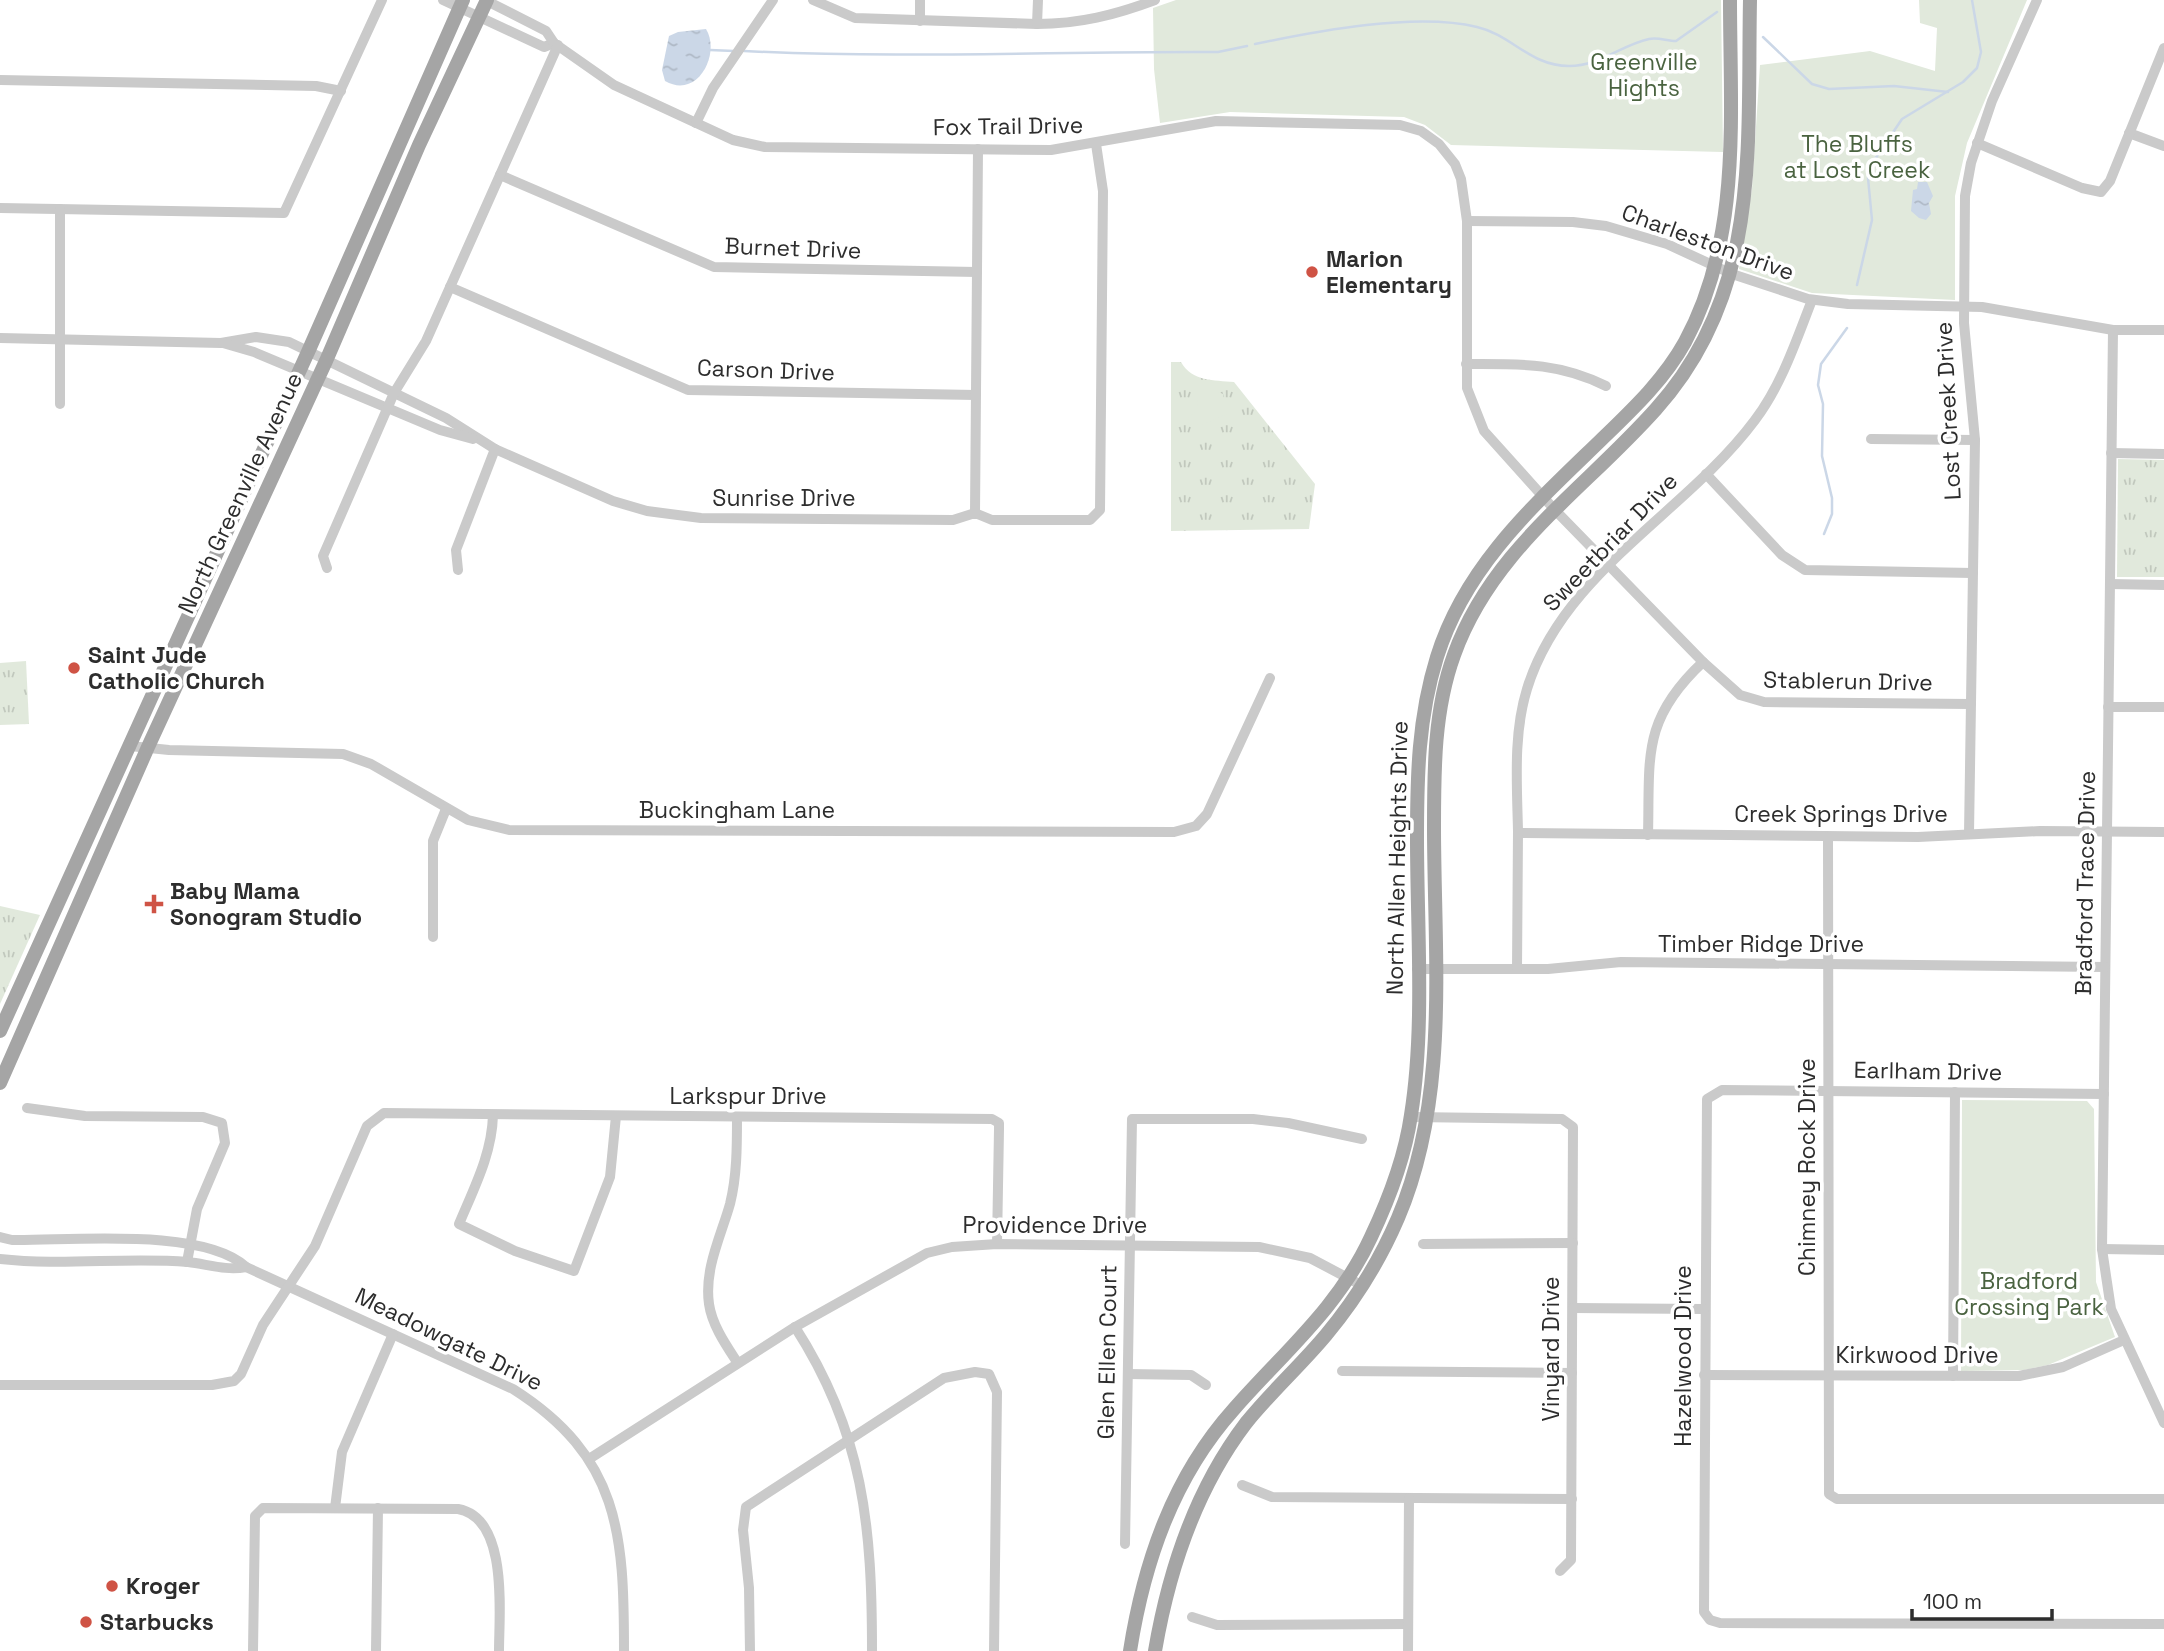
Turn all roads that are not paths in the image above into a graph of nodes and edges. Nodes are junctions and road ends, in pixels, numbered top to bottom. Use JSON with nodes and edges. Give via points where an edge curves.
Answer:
{"nodes":[{"id":1,"x":382,"y":0,"type":"edge"},
{"id":2,"x":443,"y":0,"type":"edge"},
{"id":3,"x":486,"y":0,"type":"edge"},
{"id":4,"x":774,"y":0,"type":"edge"},
{"id":5,"x":813,"y":0,"type":"edge"},
{"id":6,"x":920,"y":0,"type":"edge"},
{"id":7,"x":1038,"y":0,"type":"edge"},
{"id":8,"x":1154,"y":0,"type":"edge"},
{"id":9,"x":1730,"y":0,"type":"edge"},
{"id":10,"x":1750,"y":0,"type":"edge"},
{"id":11,"x":2037,"y":0,"type":"edge"},
{"id":12,"x":461,"y":4,"type":"edge"},
{"id":13,"x":480,"y":16,"type":"junction"},
{"id":14,"x":920,"y":21,"type":"junction"},
{"id":15,"x":1037,"y":24,"type":"junction"},
{"id":16,"x":556,"y":44,"type":"junction"},
{"id":17,"x":2164,"y":48,"type":"edge"},
{"id":18,"x":0,"y":80,"type":"edge"},
{"id":19,"x":341,"y":91,"type":"junction"},
{"id":20,"x":696,"y":123,"type":"junction"},
{"id":21,"x":2129,"y":134,"type":"junction"},
{"id":22,"x":1977,"y":143,"type":"junction"},
{"id":23,"x":1096,"y":144,"type":"junction"},
{"id":24,"x":2164,"y":146,"type":"edge"},
{"id":25,"x":978,"y":149,"type":"junction"},
{"id":26,"x":500,"y":175,"type":"junction"},
{"id":27,"x":0,"y":208,"type":"edge"},
{"id":28,"x":61,"y":209,"type":"junction"},
{"id":29,"x":1466,"y":221,"type":"junction"},
{"id":30,"x":1716,"y":267,"type":"junction"},
{"id":31,"x":977,"y":272,"type":"junction"},
{"id":32,"x":1732,"y":274,"type":"junction"},
{"id":33,"x":450,"y":287,"type":"junction"},
{"id":34,"x":1812,"y":300,"type":"junction"},
{"id":35,"x":1965,"y":307,"type":"junction"},
{"id":36,"x":2113,"y":330,"type":"junction"},
{"id":37,"x":2164,"y":330,"type":"edge"},
{"id":38,"x":0,"y":338,"type":"edge"},
{"id":39,"x":60,"y":341,"type":"junction"},
{"id":40,"x":221,"y":343,"type":"junction"},
{"id":41,"x":308,"y":352,"type":"junction"},
{"id":42,"x":327,"y":361,"type":"junction"},
{"id":43,"x":1466,"y":364,"type":"junction"},
{"id":44,"x":299,"y":372,"type":"junction"},
{"id":45,"x":318,"y":379,"type":"junction"},
{"id":46,"x":1606,"y":386,"type":"dead end"},
{"id":47,"x":394,"y":393,"type":"junction"},
{"id":48,"x":976,"y":395,"type":"junction"},
{"id":49,"x":60,"y":404,"type":"dead end"},
{"id":50,"x":388,"y":409,"type":"junction"},
{"id":51,"x":1871,"y":439,"type":"dead end"},
{"id":52,"x":1975,"y":440,"type":"junction"},
{"id":53,"x":482,"y":441,"type":"junction"},
{"id":54,"x":495,"y":449,"type":"junction"},
{"id":55,"x":2111,"y":453,"type":"junction"},
{"id":56,"x":2164,"y":453,"type":"edge"},
{"id":57,"x":1706,"y":474,"type":"junction"},
{"id":58,"x":1543,"y":497,"type":"junction"},
{"id":59,"x":1554,"y":509,"type":"junction"},
{"id":60,"x":975,"y":513,"type":"junction"},
{"id":61,"x":231,"y":515,"type":"junction"},
{"id":62,"x":250,"y":522,"type":"junction"},
{"id":63,"x":1611,"y":566,"type":"junction"},
{"id":64,"x":327,"y":568,"type":"dead end"},
{"id":65,"x":458,"y":569,"type":"dead end"},
{"id":66,"x":1973,"y":573,"type":"junction"},
{"id":67,"x":2110,"y":584,"type":"junction"},
{"id":68,"x":2164,"y":585,"type":"edge"},
{"id":69,"x":1703,"y":662,"type":"junction"},
{"id":70,"x":1270,"y":678,"type":"dead end"},
{"id":71,"x":1971,"y":704,"type":"junction"},
{"id":72,"x":2108,"y":707,"type":"junction"},
{"id":73,"x":2164,"y":707,"type":"edge"},
{"id":74,"x":130,"y":746,"type":"junction"},
{"id":75,"x":148,"y":747,"type":"junction"},
{"id":76,"x":446,"y":810,"type":"junction"},
{"id":77,"x":2107,"y":831,"type":"junction"},
{"id":78,"x":2164,"y":832,"type":"edge"},
{"id":79,"x":1518,"y":834,"type":"junction"},
{"id":80,"x":1969,"y":834,"type":"junction"},
{"id":81,"x":1648,"y":835,"type":"junction"},
{"id":82,"x":1829,"y":837,"type":"junction"},
{"id":83,"x":433,"y":937,"type":"dead end"},
{"id":84,"x":1828,"y":965,"type":"junction"},
{"id":85,"x":2105,"y":967,"type":"junction"},
{"id":86,"x":1417,"y":969,"type":"junction"},
{"id":87,"x":1434,"y":969,"type":"junction"},
{"id":88,"x":1517,"y":969,"type":"junction"},
{"id":89,"x":0,"y":1031,"type":"edge"},
{"id":90,"x":0,"y":1083,"type":"edge"},
{"id":91,"x":1828,"y":1091,"type":"junction"},
{"id":92,"x":1955,"y":1093,"type":"junction"},
{"id":93,"x":1710,"y":1094,"type":"joint"},
{"id":94,"x":2104,"y":1094,"type":"junction"},
{"id":95,"x":27,"y":1108,"type":"dead end"},
{"id":96,"x":493,"y":1115,"type":"junction"},
{"id":97,"x":616,"y":1116,"type":"junction"},
{"id":98,"x":737,"y":1117,"type":"junction"},
{"id":99,"x":1411,"y":1117,"type":"junction"},
{"id":100,"x":1427,"y":1118,"type":"junction"},
{"id":101,"x":1362,"y":1139,"type":"dead end"},
{"id":102,"x":0,"y":1237,"type":"edge"},
{"id":103,"x":189,"y":1242,"type":"junction"},
{"id":104,"x":1573,"y":1243,"type":"junction"},
{"id":105,"x":997,"y":1244,"type":"junction"},
{"id":106,"x":1423,"y":1244,"type":"dead end"},
{"id":107,"x":1130,"y":1245,"type":"junction"},
{"id":108,"x":2102,"y":1249,"type":"junction"},
{"id":109,"x":2164,"y":1250,"type":"edge"},
{"id":110,"x":0,"y":1259,"type":"edge"},
{"id":111,"x":187,"y":1262,"type":"junction"},
{"id":112,"x":246,"y":1267,"type":"junction"},
{"id":113,"x":1350,"y":1276,"type":"junction"},
{"id":114,"x":289,"y":1286,"type":"junction"},
{"id":115,"x":1363,"y":1286,"type":"junction"},
{"id":116,"x":1573,"y":1308,"type":"junction"},
{"id":117,"x":1704,"y":1309,"type":"junction"},
{"id":118,"x":795,"y":1326,"type":"junction"},
{"id":119,"x":393,"y":1334,"type":"junction"},
{"id":120,"x":2124,"y":1340,"type":"junction"},
{"id":121,"x":737,"y":1362,"type":"junction"},
{"id":122,"x":1342,"y":1371,"type":"dead end"},
{"id":123,"x":1572,"y":1373,"type":"junction"},
{"id":124,"x":1128,"y":1374,"type":"junction"},
{"id":125,"x":1704,"y":1375,"type":"junction"},
{"id":126,"x":1828,"y":1376,"type":"junction"},
{"id":127,"x":1953,"y":1376,"type":"junction"},
{"id":128,"x":0,"y":1385,"type":"edge"},
{"id":129,"x":1206,"y":1385,"type":"dead end"},
{"id":130,"x":2164,"y":1423,"type":"edge"},
{"id":131,"x":849,"y":1440,"type":"junction"},
{"id":132,"x":589,"y":1459,"type":"junction"},
{"id":133,"x":1242,"y":1485,"type":"dead end"},
{"id":134,"x":1409,"y":1498,"type":"junction"},
{"id":135,"x":1572,"y":1499,"type":"junction"},
{"id":136,"x":2164,"y":1499,"type":"edge"},
{"id":137,"x":335,"y":1508,"type":"junction"},
{"id":138,"x":377,"y":1508,"type":"junction"},
{"id":139,"x":1125,"y":1544,"type":"dead end"},
{"id":140,"x":1560,"y":1571,"type":"dead end"},
{"id":141,"x":1192,"y":1617,"type":"dead end"},
{"id":142,"x":2164,"y":1623,"type":"edge"},
{"id":143,"x":1408,"y":1624,"type":"junction"},
{"id":144,"x":253,"y":1651,"type":"edge"},
{"id":145,"x":376,"y":1651,"type":"edge"},
{"id":146,"x":499,"y":1651,"type":"edge"},
{"id":147,"x":624,"y":1651,"type":"edge"},
{"id":148,"x":750,"y":1651,"type":"edge"},
{"id":149,"x":872,"y":1651,"type":"edge"},
{"id":150,"x":994,"y":1651,"type":"edge"},
{"id":151,"x":1130,"y":1651,"type":"edge"},
{"id":152,"x":1155,"y":1651,"type":"edge"},
{"id":153,"x":1408,"y":1651,"type":"edge"}],
"edges":[{"from":1,"to":19,"type":"street"},
{"from":2,"to":12,"type":"street","name":"Fox Trail Drive"},
{"from":3,"to":13,"type":"main road","name":"North Greenville Avenue"},
{"from":3,"to":16,"type":"street","name":"Fox Trail Drive","via":[[546,31]]},
{"from":4,"to":20,"type":"street","via":[[726,68]]},
{"from":5,"to":14,"type":"street","via":[[855,18]]},
{"from":6,"to":14,"type":"street"},
{"from":7,"to":15,"type":"street"},
{"from":8,"to":15,"type":"street","via":[[1097,19]]},
{"from":9,"to":30,"type":"main road","name":"North Allen Heights Drive","via":[[1729,185]]},
{"from":10,"to":32,"type":"main road","name":"North Allen Heights Drive","via":[[1747,189]]},
{"from":11,"to":22,"type":"street","name":"Lost Creek Drive"},
{"from":12,"to":13,"type":"street","name":"Fox Trail Drive"},
{"from":12,"to":41,"type":"main road","name":"North Greenville Avenue"},
{"from":13,"to":16,"type":"street","name":"Fox Trail Drive","via":[[544,47]]},
{"from":13,"to":42,"type":"main road","name":"North Greenville Avenue"},
{"from":14,"to":15,"type":"street"},
{"from":16,"to":20,"type":"street","name":"Fox Trail Drive","via":[[614,85]]},
{"from":16,"to":26,"type":"street"},
{"from":17,"to":21,"type":"street"},
{"from":18,"to":19,"type":"street","via":[[316,86]]},
{"from":19,"to":28,"type":"street","via":[[284,213]]},
{"from":20,"to":25,"type":"street","name":"Fox Trail Drive","via":[[765,148]]},
{"from":21,"to":22,"type":"street","via":[[2101,192]]},
{"from":21,"to":24,"type":"street"},
{"from":22,"to":35,"type":"street","name":"Lost Creek Drive","via":[[1965,196]]},
{"from":23,"to":25,"type":"street","name":"Fox Trail Drive","via":[[1051,150]]},
{"from":23,"to":29,"type":"street","name":"Fox Trail Drive","via":[[1234,120],[1400,125],[1421,131],[1448,152],[1461,178]]},
{"from":23,"to":60,"type":"street","name":"Sunrise Drive","via":[[1103,191],[1100,510],[1090,520],[992,520]]},
{"from":25,"to":31,"type":"street"},
{"from":26,"to":31,"type":"street","name":"Burnet Drive","via":[[714,267]]},
{"from":26,"to":33,"type":"street"},
{"from":27,"to":28,"type":"street"},
{"from":28,"to":39,"type":"street"},
{"from":29,"to":30,"type":"street","name":"Charleston Drive","via":[[1606,226],[1667,244]]},
{"from":29,"to":43,"type":"street"},
{"from":30,"to":32,"type":"street","name":"Charleston Drive"},
{"from":30,"to":58,"type":"main road","name":"North Allen Heights Drive","via":[[1700,312],[1665,372]]},
{"from":31,"to":48,"type":"street"},
{"from":32,"to":34,"type":"street","name":"Charleston Drive"},
{"from":32,"to":59,"type":"main road","name":"North Allen Heights Drive","via":[[1716,318],[1678,383]]},
{"from":33,"to":47,"type":"street","via":[[424,346]]},
{"from":33,"to":48,"type":"street","name":"Carson Drive","via":[[688,390]]},
{"from":34,"to":35,"type":"street","name":"Charleston Drive"},
{"from":34,"to":57,"type":"street","name":"Sweetbriar Drive","via":[[1773,391],[1755,420]]},
{"from":35,"to":36,"type":"street","name":"Charleston Drive","via":[[2010,310]]},
{"from":35,"to":52,"type":"street","name":"Lost Creek Drive"},
{"from":36,"to":37,"type":"street","name":"Charleston Drive"},
{"from":36,"to":55,"type":"street","name":"Bradford Trace Drive"},
{"from":38,"to":39,"type":"street","name":"Sunrise Drive"},
{"from":39,"to":40,"type":"street","name":"Sunrise Drive"},
{"from":39,"to":49,"type":"street"},
{"from":40,"to":41,"type":"street","name":"Sunrise Drive","via":[[256,337],[289,342]]},
{"from":40,"to":44,"type":"street","name":"Sunrise Drive"},
{"from":41,"to":42,"type":"street","name":"Sunrise Drive"},
{"from":41,"to":44,"type":"main road","name":"North Greenville Avenue"},
{"from":42,"to":45,"type":"main road","name":"North Greenville Avenue"},
{"from":42,"to":47,"type":"street","name":"Sunrise Drive"},
{"from":43,"to":46,"type":"street","via":[[1554,366]]},
{"from":43,"to":58,"type":"street","via":[[1467,388],[1480,424]]},
{"from":44,"to":45,"type":"street","name":"Sunrise Drive"},
{"from":44,"to":61,"type":"main road","name":"North Greenville Avenue"},
{"from":45,"to":50,"type":"street","name":"Sunrise Drive"},
{"from":45,"to":62,"type":"main road","name":"North Greenville Avenue"},
{"from":47,"to":50,"type":"street"},
{"from":47,"to":53,"type":"street","name":"Sunrise Drive"},
{"from":48,"to":60,"type":"street"},
{"from":50,"to":53,"type":"street","name":"Sunrise Drive"},
{"from":50,"to":64,"type":"street","via":[[323,556]]},
{"from":51,"to":52,"type":"street"},
{"from":52,"to":66,"type":"street","name":"Lost Creek Drive"},
{"from":53,"to":54,"type":"street","name":"Sunrise Drive"},
{"from":54,"to":60,"type":"street","name":"Sunrise Drive","via":[[613,502],[676,516],[953,520]]},
{"from":54,"to":65,"type":"street","via":[[456,550]]},
{"from":55,"to":56,"type":"street"},
{"from":55,"to":67,"type":"street","name":"Bradford Trace Drive"},
{"from":57,"to":63,"type":"street","name":"Sweetbriar Drive"},
{"from":57,"to":66,"type":"street","via":[[1782,555],[1805,570]]},
{"from":58,"to":59,"type":"street"},
{"from":58,"to":86,"type":"main road","name":"North Allen Heights Drive","via":[[1495,547],[1475,576],[1454,614],[1427,689],[1417,763]]},
{"from":59,"to":63,"type":"street"},
{"from":59,"to":87,"type":"main road","name":"North Allen Heights Drive","via":[[1489,584],[1463,632],[1443,690],[1434,766]]},
{"from":61,"to":62,"type":"main road"},
{"from":61,"to":74,"type":"main road","name":"North Greenville Avenue"},
{"from":62,"to":75,"type":"main road","name":"North Greenville Avenue"},
{"from":63,"to":69,"type":"street","name":"Stablerun Drive"},
{"from":63,"to":79,"type":"street","name":"Sweetbriar Drive","via":[[1554,629],[1527,690],[1518,747]]},
{"from":66,"to":71,"type":"street","name":"Lost Creek Drive"},
{"from":67,"to":68,"type":"street"},
{"from":67,"to":72,"type":"street","name":"Bradford Trace Drive"},
{"from":69,"to":71,"type":"street","name":"Stablerun Drive","via":[[1740,695],[1764,702]]},
{"from":69,"to":81,"type":"street","via":[[1669,698],[1654,729]]},
{"from":70,"to":76,"type":"street","name":"Buckingham Lane","via":[[1207,814],[1196,826],[1174,832],[522,830],[478,825]]},
{"from":71,"to":80,"type":"street","name":"Lost Creek Drive"},
{"from":72,"to":73,"type":"street"},
{"from":72,"to":77,"type":"street","name":"Bradford Trace Drive"},
{"from":74,"to":75,"type":"street","name":"Buckingham Lane"},
{"from":74,"to":89,"type":"main road","name":"North Greenville Avenue"},
{"from":75,"to":76,"type":"street","name":"Buckingham Lane","via":[[343,754],[371,764]]},
{"from":75,"to":90,"type":"main road","name":"North Greenville Avenue"},
{"from":76,"to":83,"type":"street","via":[[433,841]]},
{"from":77,"to":78,"type":"street","name":"Creek Springs Drive"},
{"from":77,"to":80,"type":"street","name":"Creek Springs Drive"},
{"from":77,"to":85,"type":"street","name":"Bradford Trace Drive"},
{"from":79,"to":81,"type":"street","name":"Creek Springs Drive"},
{"from":79,"to":88,"type":"street","name":"Sweetbriar Drive"},
{"from":80,"to":82,"type":"street","name":"Creek Springs Drive"},
{"from":81,"to":82,"type":"street","name":"Creek Springs Drive"},
{"from":82,"to":84,"type":"street","name":"Chimney Rock Drive"},
{"from":84,"to":85,"type":"street","name":"Timber Ridge Drive"},
{"from":84,"to":88,"type":"street","name":"Timber Ridge Drive","via":[[1621,962]]},
{"from":84,"to":91,"type":"street","name":"Chimney Rock Drive"},
{"from":85,"to":94,"type":"street","name":"Bradford Trace Drive"},
{"from":86,"to":87,"type":"street","name":"Timber Ridge Drive"},
{"from":86,"to":99,"type":"main road","name":"North Allen Heights Drive"},
{"from":87,"to":88,"type":"street","name":"Timber Ridge Drive"},
{"from":87,"to":100,"type":"main road","name":"North Allen Heights Drive"},
{"from":91,"to":92,"type":"street","name":"Earlham Drive"},
{"from":91,"to":93,"type":"street","name":"Earlham Drive","via":[[1722,1090]]},
{"from":91,"to":126,"type":"street","name":"Chimney Rock Drive"},
{"from":92,"to":94,"type":"street","name":"Earlham Drive"},
{"from":92,"to":127,"type":"street"},
{"from":93,"to":117,"type":"street","name":"Hazelwood Drive","via":[[1704,1104]]},
{"from":94,"to":108,"type":"street","name":"Bradford Trace Drive"},
{"from":95,"to":103,"type":"street","via":[[85,1116],[204,1117],[222,1123],[225,1143],[197,1209]]},
{"from":96,"to":97,"type":"street","name":"Larkspur Drive"},
{"from":96,"to":97,"type":"street","via":[[484,1166],[459,1224],[515,1251],[574,1271],[610,1177]]},
{"from":96,"to":114,"type":"street","name":"Larkspur Drive","via":[[384,1113],[375,1117],[314,1246]]},
{"from":97,"to":98,"type":"street","name":"Larkspur Drive"},
{"from":98,"to":105,"type":"street","name":"Larkspur Drive","via":[[995,1120],[999,1123]]},
{"from":98,"to":121,"type":"street","via":[[735,1174],[710,1269],[708,1294],[716,1325]]},
{"from":99,"to":100,"type":"street"},
{"from":99,"to":113,"type":"main road","name":"North Allen Heights Drive","via":[[1383,1209]]},
{"from":100,"to":104,"type":"street","name":"Vinyard Drive","via":[[1563,1119],[1570,1123],[1574,1131]]},
{"from":100,"to":115,"type":"main road","name":"North Allen Heights Drive","via":[[1399,1216]]},
{"from":101,"to":107,"type":"street","name":"Glen Ellen Court","via":[[1265,1120],[1132,1119]]},
{"from":102,"to":103,"type":"street","name":"Meadowgate Drive"},
{"from":103,"to":111,"type":"street"},
{"from":103,"to":112,"type":"street","name":"Meadowgate Drive","via":[[237,1259]]},
{"from":104,"to":106,"type":"street"},
{"from":104,"to":116,"type":"street","name":"Vinyard Drive"},
{"from":105,"to":107,"type":"street","name":"Providence Drive"},
{"from":105,"to":118,"type":"street","name":"Providence Drive","via":[[927,1252]]},
{"from":107,"to":113,"type":"street","name":"Providence Drive","via":[[1280,1250]]},
{"from":107,"to":124,"type":"street","name":"Glen Ellen Court"},
{"from":108,"to":109,"type":"street"},
{"from":108,"to":120,"type":"street","name":"Bradford Trace Drive","via":[[2111,1310]]},
{"from":110,"to":111,"type":"street","name":"Meadowgate Drive","via":[[42,1264]]},
{"from":111,"to":112,"type":"street","name":"Meadowgate Drive"},
{"from":112,"to":114,"type":"street","name":"Meadowgate Drive"},
{"from":113,"to":115,"type":"street","name":"Providence Drive"},
{"from":113,"to":151,"type":"main road","name":"North Allen Heights Drive","via":[[1318,1320],[1230,1413],[1174,1499],[1139,1596]]},
{"from":114,"to":119,"type":"street","name":"Meadowgate Drive"},
{"from":114,"to":128,"type":"street","via":[[234,1381],[212,1385]]},
{"from":115,"to":152,"type":"main road","name":"North Allen Heights Drive","via":[[1329,1332],[1245,1424],[1220,1461],[1178,1552],[1163,1601]]},
{"from":116,"to":117,"type":"street"},
{"from":116,"to":123,"type":"street","name":"Vinyard Drive"},
{"from":117,"to":125,"type":"street","name":"Hazelwood Drive"},
{"from":118,"to":121,"type":"street","name":"Providence Drive"},
{"from":118,"to":131,"type":"street","via":[[828,1383]]},
{"from":119,"to":132,"type":"street","name":"Meadowgate Drive","via":[[513,1389],[555,1419]]},
{"from":119,"to":137,"type":"street","via":[[342,1452]]},
{"from":120,"to":127,"type":"street","name":"Kirkwood Drive","via":[[2040,1373]]},
{"from":120,"to":130,"type":"street","name":"Bradford Trace Drive"},
{"from":121,"to":132,"type":"street","name":"Providence Drive"},
{"from":122,"to":123,"type":"street"},
{"from":123,"to":135,"type":"street","name":"Vinyard Drive"},
{"from":124,"to":129,"type":"street","via":[[1191,1375]]},
{"from":124,"to":139,"type":"street","name":"Glen Ellen Court"},
{"from":125,"to":126,"type":"street","name":"Kirkwood Drive"},
{"from":125,"to":142,"type":"street","name":"Hazelwood Drive","via":[[1703,1606],[1707,1618],[1720,1623]]},
{"from":126,"to":127,"type":"street","name":"Kirkwood Drive"},
{"from":126,"to":136,"type":"street","name":"Chimney Rock Drive","via":[[1828,1488],[1837,1499]]},
{"from":131,"to":148,"type":"street","via":[[746,1507],[743,1530]]},
{"from":131,"to":149,"type":"street","via":[[866,1504]]},
{"from":131,"to":150,"type":"street","via":[[944,1378],[989,1374],[997,1392]]},
{"from":132,"to":147,"type":"street","name":"Meadowgate Drive","via":[[609,1499],[620,1542]]},
{"from":133,"to":134,"type":"street","via":[[1272,1497]]},
{"from":134,"to":135,"type":"street"},
{"from":134,"to":143,"type":"street"},
{"from":135,"to":140,"type":"street","name":"Vinyard Drive","via":[[1572,1560]]},
{"from":137,"to":138,"type":"street"},
{"from":137,"to":144,"type":"street","via":[[263,1508],[255,1516]]},
{"from":138,"to":145,"type":"street"},
{"from":138,"to":146,"type":"street","via":[[458,1509],[473,1516],[488,1537],[500,1571]]},
{"from":141,"to":143,"type":"street","via":[[1217,1625]]},
{"from":143,"to":153,"type":"street"}]}
